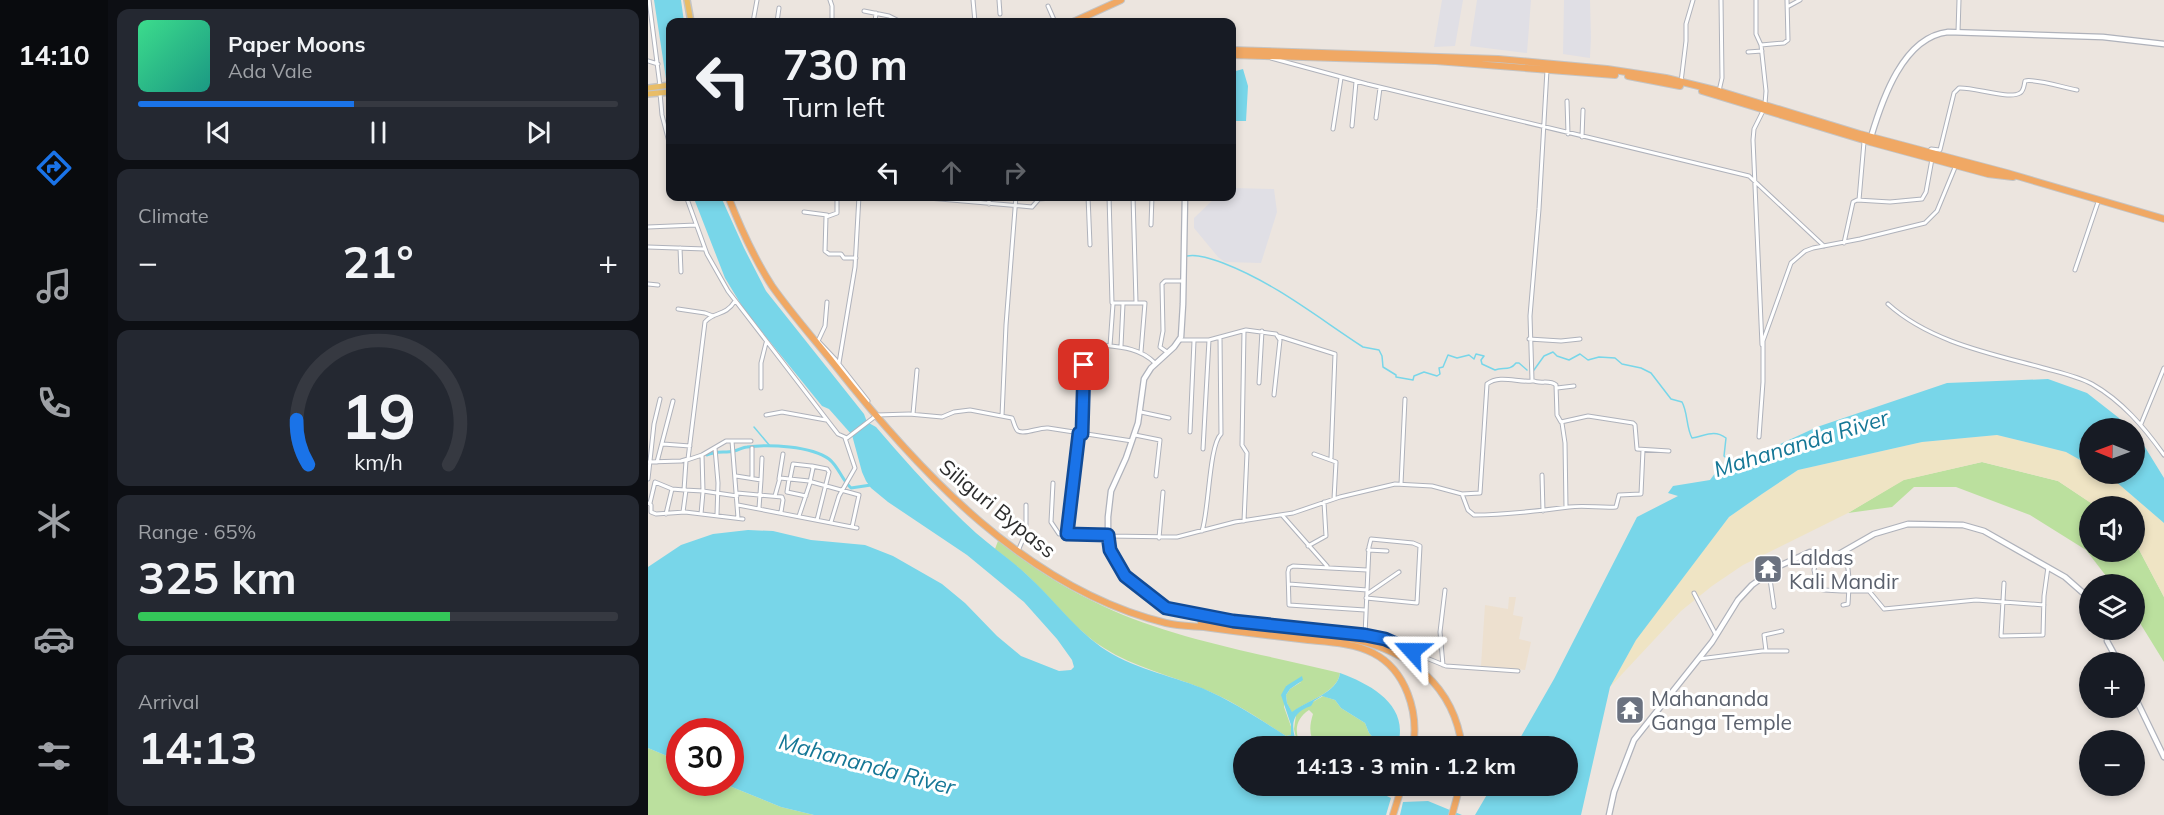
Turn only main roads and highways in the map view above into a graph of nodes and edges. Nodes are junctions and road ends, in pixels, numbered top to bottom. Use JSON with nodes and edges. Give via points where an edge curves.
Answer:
{"nodes":[{"id":1,"x":687,"y":0,"type":"edge"},
{"id":2,"x":1121,"y":0,"type":"edge"},
{"id":3,"x":690,"y":18,"type":"edge"},
{"id":4,"x":1082,"y":18,"type":"edge"},
{"id":5,"x":2164,"y":44,"type":"edge"},
{"id":6,"x":1236,"y":50,"type":"edge"},
{"id":7,"x":1236,"y":55,"type":"edge"},
{"id":8,"x":648,"y":88,"type":"edge"},
{"id":9,"x":663,"y":90,"type":"edge"},
{"id":10,"x":648,"y":94,"type":"edge"},
{"id":11,"x":1763,"y":106,"type":"junction"},
{"id":12,"x":1869,"y":140,"type":"junction"},
{"id":13,"x":1946,"y":160,"type":"junction"},
{"id":14,"x":2016,"y":177,"type":"junction"},
{"id":15,"x":730,"y":201,"type":"edge"},
{"id":16,"x":1185,"y":201,"type":"edge"},
{"id":17,"x":2164,"y":219,"type":"edge"},
{"id":18,"x":2079,"y":589,"type":"edge"},
{"id":19,"x":1147,"y":617,"type":"junction"},
{"id":20,"x":1312,"y":635,"type":"junction"},
{"id":21,"x":2145,"y":718,"type":"edge"},
{"id":22,"x":1415,"y":736,"type":"edge"},
{"id":23,"x":1460,"y":736,"type":"edge"},
{"id":24,"x":2164,"y":757,"type":"edge"},
{"id":25,"x":1399,"y":796,"type":"edge"},
{"id":26,"x":1457,"y":796,"type":"edge"},
{"id":27,"x":1393,"y":815,"type":"edge"},
{"id":28,"x":1452,"y":815,"type":"edge"},
{"id":29,"x":1609,"y":815,"type":"edge"}],
"edges":[{"from":1,"to":3,"type":"main road"},
{"from":2,"to":4,"type":"highway"},
{"from":5,"to":12,"type":"main road","via":[[2103,37],[1943,32],[1931,36],[1905,60],[1885,95]]},
{"from":6,"to":11,"type":"highway","via":[[1498,59],[1607,69],[1719,91]]},
{"from":7,"to":11,"type":"highway","via":[[1436,61],[1625,76]]},
{"from":8,"to":9,"type":"main road"},
{"from":9,"to":10,"type":"main road"},
{"from":11,"to":12,"type":"highway"},
{"from":12,"to":13,"type":"highway"},
{"from":13,"to":14,"type":"highway"},
{"from":13,"to":14,"type":"highway"},
{"from":14,"to":17,"type":"highway"},
{"from":15,"to":19,"type":"highway","name":"Siliguri Bypass","via":[[772,285],[876,416],[932,476],[1018,551],[1089,594]]},
{"from":16,"to":20,"type":"main road","via":[[1180,340],[1144,379],[1134,440],[1112,491],[1110,550],[1125,576],[1166,608],[1303,629]]},
{"from":18,"to":29,"type":"main road","via":[[1984,531],[1955,524],[1898,526],[1828,558],[1810,552],[1782,564],[1738,600],[1716,635],[1634,740]]},
{"from":19,"to":20,"type":"highway"},
{"from":19,"to":22,"type":"highway","name":"Siliguri Bypass","via":[[1167,623],[1345,644],[1370,651],[1387,662],[1404,684],[1413,711]]},
{"from":20,"to":23,"type":"highway","via":[[1374,644],[1414,663],[1437,687],[1456,720]]},
{"from":21,"to":24,"type":"main road"},
{"from":25,"to":27,"type":"highway"},
{"from":26,"to":28,"type":"highway"}]}
